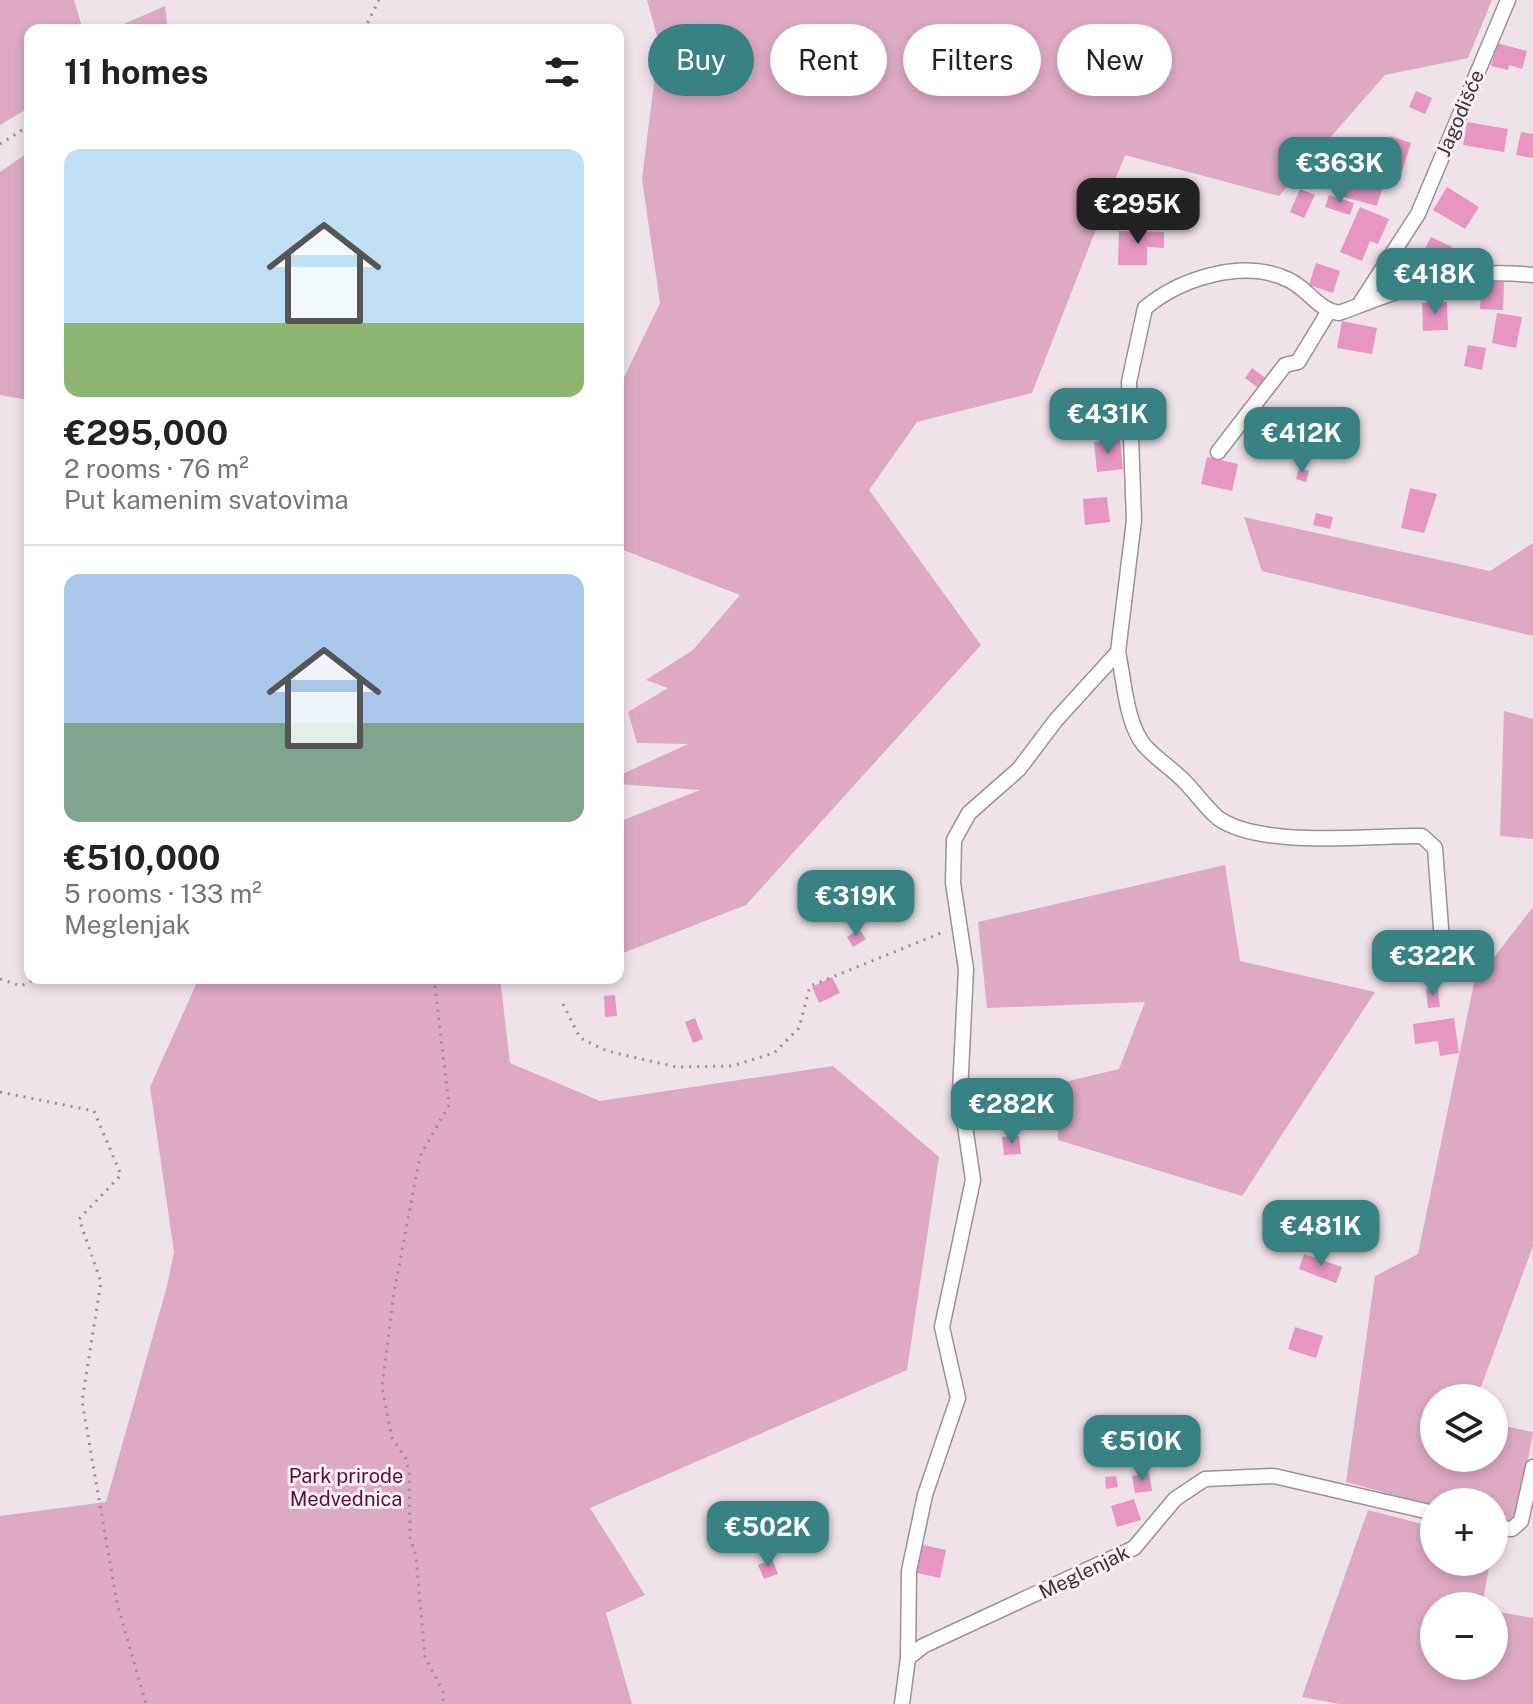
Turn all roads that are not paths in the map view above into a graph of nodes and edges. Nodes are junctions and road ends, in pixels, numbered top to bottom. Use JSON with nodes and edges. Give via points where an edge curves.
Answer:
{"nodes":[{"id":1,"x":1508,"y":0,"type":"edge"},
{"id":2,"x":1533,"y":275,"type":"edge"},
{"id":3,"x":1359,"y":305,"type":"junction"},
{"id":4,"x":1329,"y":311,"type":"junction"},
{"id":5,"x":1218,"y":452,"type":"dead end"},
{"id":6,"x":1118,"y":652,"type":"junction"},
{"id":7,"x":1444,"y":968,"type":"dead end"},
{"id":8,"x":1533,"y":1467,"type":"edge"},
{"id":9,"x":1420,"y":1510,"type":"edge"},
{"id":10,"x":1508,"y":1529,"type":"edge"},
{"id":11,"x":908,"y":1658,"type":"junction"},
{"id":12,"x":902,"y":1704,"type":"edge"}],
"edges":[{"from":1,"to":3,"type":"street","name":"Jagodišće","via":[[1418,214]]},
{"from":2,"to":3,"type":"street","via":[[1460,273]]},
{"from":3,"to":4,"type":"street"},
{"from":4,"to":5,"type":"street","via":[[1298,362],[1285,365]]},
{"from":4,"to":6,"type":"street","via":[[1290,280],[1266,271],[1234,270],[1177,287],[1145,308],[1129,382],[1134,520]]},
{"from":6,"to":7,"type":"street","via":[[1144,745],[1218,818],[1261,832],[1316,837],[1422,836],[1435,848]]},
{"from":6,"to":11,"type":"street","via":[[1019,769],[969,813],[954,840],[953,883],[966,969],[960,1092],[973,1180],[942,1327],[958,1398],[925,1495],[909,1571]]},
{"from":8,"to":10,"type":"street","via":[[1521,1521]]},
{"from":9,"to":11,"type":"street","name":"Meglenjak","via":[[1274,1476],[1205,1479],[1175,1499],[1134,1548],[923,1646]]},
{"from":11,"to":12,"type":"street"}]}
